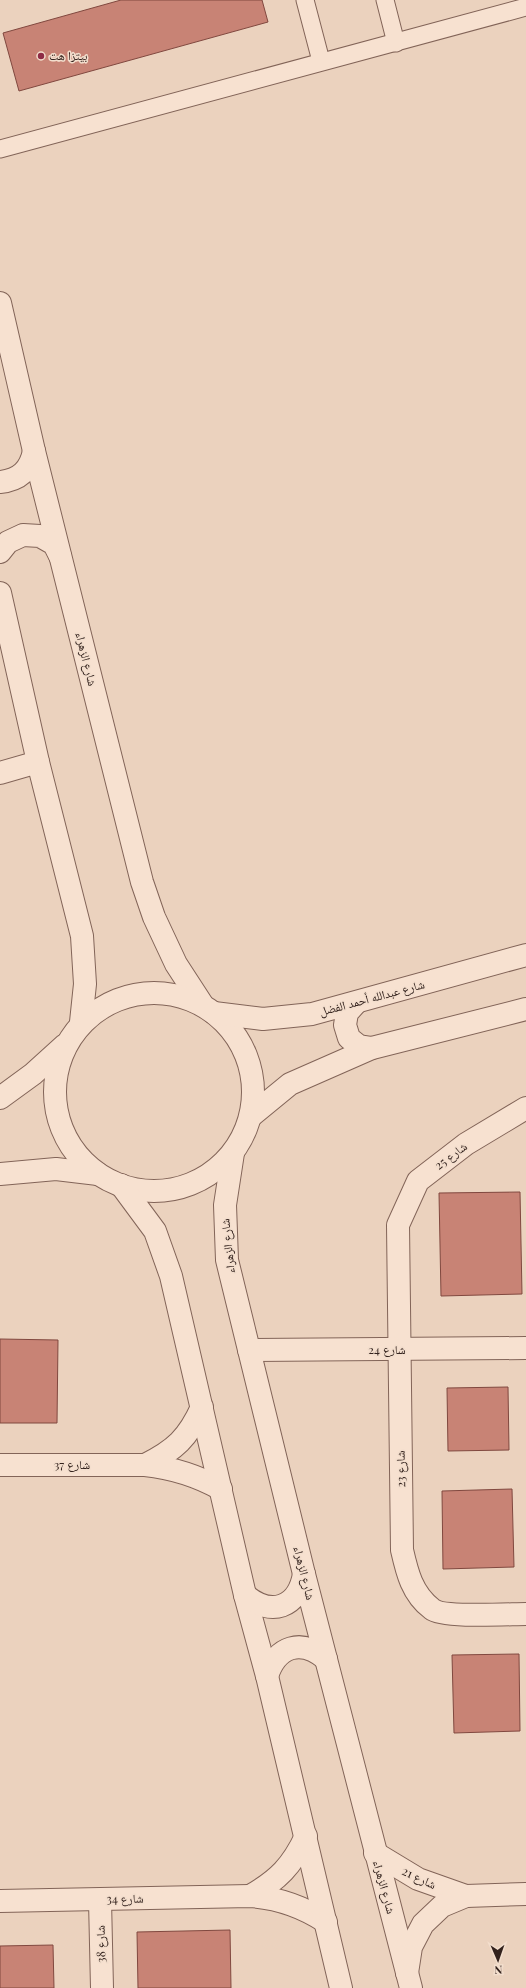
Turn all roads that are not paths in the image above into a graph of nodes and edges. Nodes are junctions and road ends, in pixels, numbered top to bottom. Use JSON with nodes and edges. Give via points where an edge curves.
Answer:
{"nodes":[{"id":1,"x":305,"y":0,"type":"edge"},
{"id":2,"x":385,"y":0,"type":"edge"},
{"id":3,"x":526,"y":7,"type":"edge"},
{"id":4,"x":396,"y":43,"type":"junction"},
{"id":5,"x":322,"y":61,"type":"junction"},
{"id":6,"x":0,"y":149,"type":"edge"},
{"id":7,"x":0,"y":303,"type":"edge"},
{"id":8,"x":34,"y":450,"type":"junction"},
{"id":9,"x":0,"y":482,"type":"edge"},
{"id":10,"x":0,"y":552,"type":"edge"},
{"id":11,"x":61,"y":558,"type":"junction"},
{"id":12,"x":0,"y":593,"type":"edge"},
{"id":13,"x":38,"y":762,"type":"junction"},
{"id":14,"x":0,"y":773,"type":"edge"},
{"id":15,"x":526,"y":955,"type":"edge"},
{"id":16,"x":356,"y":1002,"type":"junction"},
{"id":17,"x":208,"y":1009,"type":"junction"},
{"id":18,"x":526,"y":1009,"type":"edge"},
{"id":19,"x":81,"y":1022,"type":"junction"},
{"id":20,"x":67,"y":1042,"type":"junction"},
{"id":21,"x":372,"y":1048,"type":"junction"},
{"id":22,"x":0,"y":1098,"type":"edge"},
{"id":23,"x":526,"y":1108,"type":"edge"},
{"id":24,"x":251,"y":1116,"type":"junction"},
{"id":25,"x":233,"y":1153,"type":"junction"},
{"id":26,"x":0,"y":1174,"type":"edge"},
{"id":27,"x":98,"y":1174,"type":"junction"},
{"id":28,"x":120,"y":1185,"type":"junction"},
{"id":29,"x":398,"y":1225,"type":"joint"},
{"id":30,"x":526,"y":1348,"type":"edge"},
{"id":31,"x":249,"y":1350,"type":"junction"},
{"id":32,"x":400,"y":1350,"type":"junction"},
{"id":33,"x":202,"y":1407,"type":"junction"},
{"id":34,"x":0,"y":1465,"type":"edge"},
{"id":35,"x":145,"y":1465,"type":"junction"},
{"id":36,"x":221,"y":1489,"type":"junction"},
{"id":37,"x":304,"y":1574,"type":"junction"},
{"id":38,"x":245,"y":1595,"type":"junction"},
{"id":39,"x":526,"y":1614,"type":"edge"},
{"id":40,"x":326,"y":1659,"type":"junction"},
{"id":41,"x":267,"y":1676,"type":"junction"},
{"id":42,"x":306,"y":1836,"type":"junction"},
{"id":43,"x":375,"y":1853,"type":"junction"},
{"id":44,"x":526,"y":1894,"type":"edge"},
{"id":45,"x":250,"y":1896,"type":"junction"},
{"id":46,"x":466,"y":1896,"type":"junction"},
{"id":47,"x":0,"y":1900,"type":"edge"},
{"id":48,"x":100,"y":1900,"type":"junction"},
{"id":49,"x":326,"y":1922,"type":"junction"},
{"id":50,"x":409,"y":1981,"type":"edge"},
{"id":51,"x":102,"y":1988,"type":"edge"},
{"id":52,"x":341,"y":1988,"type":"edge"}],
"edges":[{"from":1,"to":5,"type":"lane"},
{"from":2,"to":4,"type":"lane"},
{"from":3,"to":4,"type":"lane"},
{"from":4,"to":5,"type":"lane"},
{"from":5,"to":6,"type":"lane"},
{"from":7,"to":8,"type":"street","name":"شارع الزهراء"},
{"from":8,"to":9,"type":"street","via":[[32,464],[22,474],[10,481]]},
{"from":8,"to":11,"type":"street","name":"شارع الزهراء"},
{"from":10,"to":11,"type":"street","via":[[8,542],[23,535],[40,536],[54,544]]},
{"from":11,"to":17,"type":"street","name":"شارع الزهراء","via":[[142,882],[154,917],[176,964]]},
{"from":12,"to":13,"type":"street"},
{"from":13,"to":14,"type":"street"},
{"from":13,"to":19,"type":"street","via":[[82,936],[85,984]]},
{"from":15,"to":16,"type":"street","name":"شارع عبدالله أحمد الفضل"},
{"from":16,"to":17,"type":"street","name":"شارع عبدالله أحمد الفضل","via":[[312,1014],[263,1019]]},
{"from":16,"to":21,"type":"street","via":[[347,1013],[345,1025],[349,1038],[359,1046]]},
{"from":17,"to":19,"type":"street","via":[[181,996],[156,992],[132,994],[108,1003]]},
{"from":17,"to":24,"type":"street","via":[[236,1033],[246,1052],[253,1081]]},
{"from":18,"to":21,"type":"street"},
{"from":19,"to":20,"type":"street"},
{"from":20,"to":22,"type":"street","via":[[33,1074]]},
{"from":20,"to":27,"type":"street","via":[[56,1073],[55,1103],[63,1131],[78,1156]]},
{"from":21,"to":24,"type":"street","via":[[290,1084]]},
{"from":23,"to":29,"type":"street","name":"شارع 25","via":[[466,1144],[418,1181]]},
{"from":24,"to":25,"type":"street","via":[[244,1136]]},
{"from":25,"to":28,"type":"street","via":[[218,1168],[196,1182],[172,1190],[146,1191]]},
{"from":25,"to":31,"type":"street","name":"شارع الزهراء","via":[[225,1205],[227,1260]]},
{"from":26,"to":27,"type":"street","via":[[56,1169]]},
{"from":27,"to":28,"type":"street"},
{"from":28,"to":33,"type":"street","via":[[155,1231],[171,1276]]},
{"from":29,"to":32,"type":"street","name":"شارع 23"},
{"from":30,"to":32,"type":"street","name":"شارع 24"},
{"from":31,"to":32,"type":"street","name":"شارع 24"},
{"from":31,"to":37,"type":"street","name":"شارع الزهراء"},
{"from":32,"to":39,"type":"street","name":"شارع 23","via":[[402,1550],[409,1580],[433,1610],[456,1614]]},
{"from":33,"to":35,"type":"street","name":"شارع 37","via":[[193,1427],[178,1444],[163,1456]]},
{"from":33,"to":36,"type":"street"},
{"from":34,"to":35,"type":"street","name":"شارع 37"},
{"from":35,"to":36,"type":"street","name":"شارع 37","via":[[185,1472]]},
{"from":36,"to":38,"type":"street"},
{"from":37,"to":38,"type":"street","via":[[302,1588],[294,1599],[282,1606],[256,1604]]},
{"from":37,"to":40,"type":"street","name":"شارع الزهراء"},
{"from":38,"to":41,"type":"street"},
{"from":40,"to":41,"type":"street","via":[[316,1651],[304,1647],[291,1648],[279,1654],[271,1664]]},
{"from":40,"to":43,"type":"street","name":"شارع الزهراء"},
{"from":41,"to":42,"type":"street"},
{"from":42,"to":45,"type":"street","name":"شارع 34","via":[[297,1855],[284,1872],[268,1886]]},
{"from":42,"to":49,"type":"street"},
{"from":43,"to":46,"type":"street","name":"شارع 21","via":[[418,1879]]},
{"from":43,"to":50,"type":"street","name":"شارع الزهراء"},
{"from":44,"to":46,"type":"street","name":"شارع 21"},
{"from":45,"to":48,"type":"street","name":"شارع 34"},
{"from":45,"to":49,"type":"street","name":"شارع 34","via":[[290,1903]]},
{"from":46,"to":50,"type":"street","name":"شارع 21","via":[[442,1906],[423,1924],[411,1947]]},
{"from":47,"to":48,"type":"street","name":"شارع 34"},
{"from":48,"to":51,"type":"street","name":"شارع 38"},
{"from":49,"to":52,"type":"street"}]}
